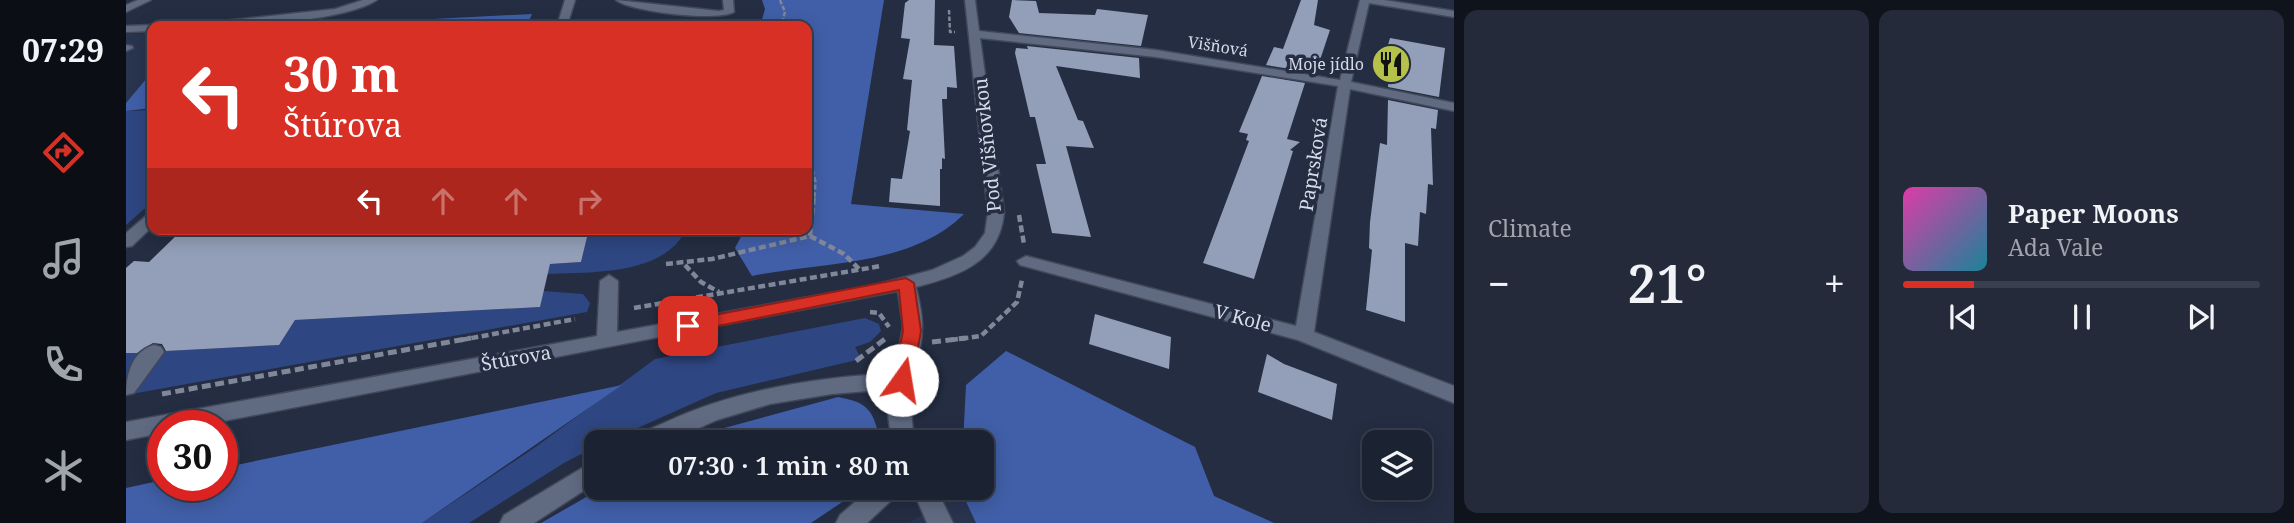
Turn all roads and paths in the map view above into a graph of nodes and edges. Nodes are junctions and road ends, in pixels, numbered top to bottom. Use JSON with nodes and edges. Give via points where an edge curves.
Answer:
{"nodes":[{"id":1,"x":146,"y":0,"type":"edge"},
{"id":2,"x":372,"y":0,"type":"edge"},
{"id":3,"x":570,"y":0,"type":"edge"},
{"id":4,"x":621,"y":0,"type":"edge"},
{"id":5,"x":728,"y":0,"type":"edge"},
{"id":6,"x":780,"y":0,"type":"edge"},
{"id":7,"x":970,"y":0,"type":"edge"},
{"id":8,"x":1366,"y":0,"type":"edge"},
{"id":9,"x":126,"y":9,"type":"edge"},
{"id":10,"x":1454,"y":14,"type":"edge"},
{"id":11,"x":251,"y":21,"type":"edge"},
{"id":12,"x":564,"y":21,"type":"edge"},
{"id":13,"x":782,"y":21,"type":"edge"},
{"id":14,"x":147,"y":28,"type":"edge"},
{"id":15,"x":126,"y":29,"type":"edge"},
{"id":16,"x":975,"y":34,"type":"junction"},
{"id":17,"x":1345,"y":82,"type":"junction"},
{"id":18,"x":1454,"y":107,"type":"edge"},
{"id":19,"x":812,"y":169,"type":"edge"},
{"id":20,"x":812,"y":214,"type":"edge"},
{"id":21,"x":147,"y":223,"type":"edge"},
{"id":22,"x":810,"y":236,"type":"joint"},
{"id":23,"x":126,"y":242,"type":"edge"},
{"id":24,"x":1026,"y":261,"type":"dead end"},
{"id":25,"x":666,"y":264,"type":"dead end"},
{"id":26,"x":685,"y":264,"type":"junction"},
{"id":27,"x":886,"y":266,"type":"dead end"},
{"id":28,"x":859,"y":269,"type":"junction"},
{"id":29,"x":608,"y":281,"type":"dead end"},
{"id":30,"x":906,"y":283,"type":"junction"},
{"id":31,"x":875,"y":291,"type":"junction"},
{"id":32,"x":721,"y":293,"type":"junction"},
{"id":33,"x":634,"y":308,"type":"dead end"},
{"id":34,"x":575,"y":319,"type":"dead end"},
{"id":35,"x":1304,"y":335,"type":"junction"},
{"id":36,"x":607,"y":342,"type":"junction"},
{"id":37,"x":154,"y":352,"type":"dead end"},
{"id":38,"x":902,"y":380,"type":"junction"},
{"id":39,"x":129,"y":381,"type":"edge"},
{"id":40,"x":162,"y":394,"type":"dead end"},
{"id":41,"x":1454,"y":396,"type":"edge"},
{"id":42,"x":673,"y":430,"type":"edge"},
{"id":43,"x":899,"y":430,"type":"edge"},
{"id":44,"x":126,"y":431,"type":"edge"},
{"id":45,"x":584,"y":478,"type":"edge"},
{"id":46,"x":875,"y":500,"type":"edge"},
{"id":47,"x":929,"y":500,"type":"edge"},
{"id":48,"x":513,"y":523,"type":"edge"},
{"id":49,"x":849,"y":523,"type":"edge"},
{"id":50,"x":940,"y":523,"type":"edge"}],
"edges":[{"from":1,"to":9,"type":"street"},
{"from":2,"to":11,"type":"street","via":[[336,12]]},
{"from":3,"to":12,"type":"street"},
{"from":4,"to":5,"type":"street","via":[[633,6],[719,14],[729,12]]},
{"from":6,"to":13,"type":"path","via":[[785,12]]},
{"from":7,"to":16,"type":"street","name":"Pod Višňovkou"},
{"from":8,"to":10,"type":"street"},
{"from":8,"to":17,"type":"street","name":"Paprsková"},
{"from":14,"to":15,"type":"street"},
{"from":16,"to":17,"type":"street","name":"Višňová","via":[[1135,50]]},
{"from":16,"to":30,"type":"street","name":"Pod Višňovkou","via":[[995,201],[994,231],[973,257]]},
{"from":17,"to":18,"type":"street","name":"Višňová"},
{"from":17,"to":35,"type":"street","name":"Paprsková"},
{"from":19,"to":20,"type":"path"},
{"from":21,"to":23,"type":"street"},
{"from":22,"to":26,"type":"path"},
{"from":22,"to":28,"type":"path","via":[[844,254]]},
{"from":24,"to":35,"type":"street","name":"V Kole"},
{"from":25,"to":26,"type":"path"},
{"from":26,"to":32,"type":"path","via":[[701,282]]},
{"from":27,"to":28,"type":"path"},
{"from":28,"to":31,"type":"path"},
{"from":28,"to":32,"type":"path"},
{"from":29,"to":36,"type":"street"},
{"from":30,"to":31,"type":"street","name":"Štúrova"},
{"from":30,"to":38,"type":"street","via":[[912,331]]},
{"from":31,"to":36,"type":"street","name":"Štúrova"},
{"from":32,"to":33,"type":"path"},
{"from":34,"to":40,"type":"path"},
{"from":35,"to":41,"type":"street","name":"V Kole"},
{"from":36,"to":44,"type":"street","name":"Štúrova"},
{"from":37,"to":39,"type":"street"},
{"from":38,"to":42,"type":"street","via":[[827,384],[777,393],[726,406]]},
{"from":38,"to":43,"type":"street"},
{"from":45,"to":48,"type":"street"},
{"from":46,"to":49,"type":"street"},
{"from":47,"to":50,"type":"street"}]}
